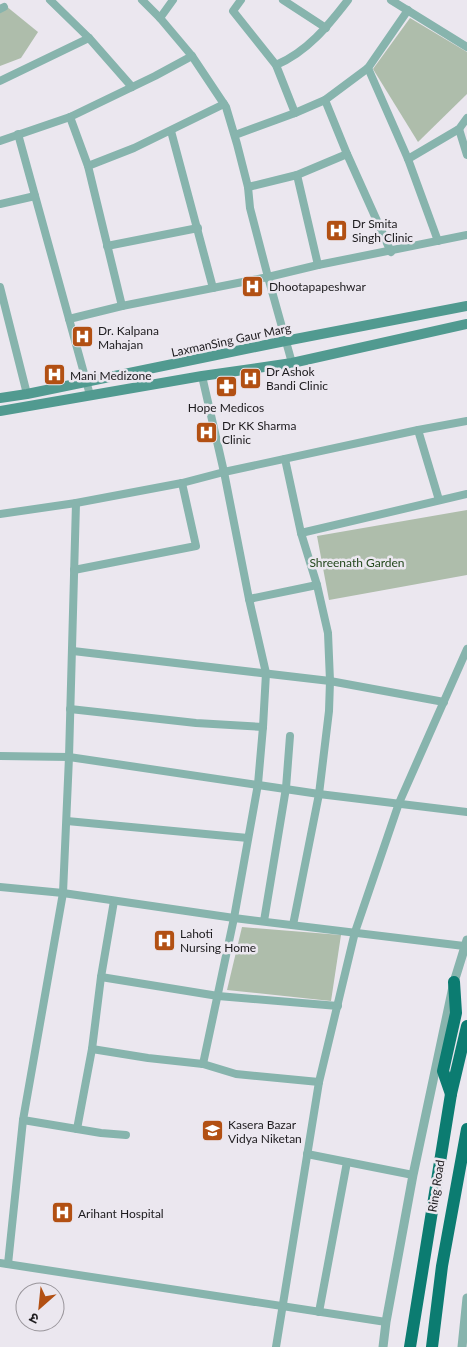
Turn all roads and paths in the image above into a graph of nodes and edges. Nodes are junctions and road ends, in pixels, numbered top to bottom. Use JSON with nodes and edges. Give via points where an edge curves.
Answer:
{"nodes":[{"id":1,"x":50,"y":0,"type":"edge"},
{"id":2,"x":142,"y":0,"type":"edge"},
{"id":3,"x":173,"y":0,"type":"edge"},
{"id":4,"x":241,"y":0,"type":"edge"},
{"id":5,"x":283,"y":0,"type":"edge"},
{"id":6,"x":348,"y":0,"type":"edge"},
{"id":7,"x":391,"y":0,"type":"edge"},
{"id":8,"x":408,"y":10,"type":"junction"},
{"id":9,"x":160,"y":18,"type":"junction"},
{"id":10,"x":326,"y":28,"type":"junction"},
{"id":11,"x":89,"y":38,"type":"junction"},
{"id":12,"x":467,"y":47,"type":"edge"},
{"id":13,"x":192,"y":56,"type":"junction"},
{"id":14,"x":276,"y":65,"type":"junction"},
{"id":15,"x":368,"y":68,"type":"junction"},
{"id":16,"x":0,"y":81,"type":"edge"},
{"id":17,"x":132,"y":87,"type":"junction"},
{"id":18,"x":325,"y":100,"type":"junction"},
{"id":19,"x":224,"y":104,"type":"junction"},
{"id":20,"x":295,"y":113,"type":"junction"},
{"id":21,"x":70,"y":117,"type":"junction"},
{"id":22,"x":467,"y":118,"type":"edge"},
{"id":23,"x":459,"y":129,"type":"junction"},
{"id":24,"x":171,"y":131,"type":"junction"},
{"id":25,"x":18,"y":134,"type":"junction"},
{"id":26,"x":235,"y":135,"type":"junction"},
{"id":27,"x":0,"y":142,"type":"edge"},
{"id":28,"x":347,"y":154,"type":"junction"},
{"id":29,"x":467,"y":155,"type":"edge"},
{"id":30,"x":408,"y":159,"type":"junction"},
{"id":31,"x":88,"y":166,"type":"junction"},
{"id":32,"x":297,"y":175,"type":"junction"},
{"id":33,"x":248,"y":187,"type":"junction"},
{"id":34,"x":35,"y":196,"type":"junction"},
{"id":35,"x":0,"y":204,"type":"edge"},
{"id":36,"x":198,"y":228,"type":"junction"},
{"id":37,"x":467,"y":235,"type":"edge"},
{"id":38,"x":438,"y":241,"type":"junction"},
{"id":39,"x":106,"y":246,"type":"junction"},
{"id":40,"x":390,"y":252,"type":"junction"},
{"id":41,"x":318,"y":265,"type":"junction"},
{"id":42,"x":268,"y":278,"type":"junction"},
{"id":43,"x":0,"y":287,"type":"edge"},
{"id":44,"x":213,"y":288,"type":"junction"},
{"id":45,"x":122,"y":306,"type":"junction"},
{"id":46,"x":467,"y":306,"type":"edge"},
{"id":47,"x":69,"y":319,"type":"junction"},
{"id":48,"x":467,"y":324,"type":"edge"},
{"id":49,"x":285,"y":341,"type":"junction"},
{"id":50,"x":292,"y":363,"type":"junction"},
{"id":51,"x":202,"y":376,"type":"junction"},
{"id":52,"x":87,"y":382,"type":"junction"},
{"id":53,"x":27,"y":394,"type":"junction"},
{"id":54,"x":90,"y":395,"type":"junction"},
{"id":55,"x":0,"y":398,"type":"edge"},
{"id":56,"x":0,"y":411,"type":"edge"},
{"id":57,"x":467,"y":421,"type":"edge"},
{"id":58,"x":418,"y":430,"type":"junction"},
{"id":59,"x":286,"y":459,"type":"junction"},
{"id":60,"x":224,"y":472,"type":"junction"},
{"id":61,"x":182,"y":483,"type":"junction"},
{"id":62,"x":467,"y":494,"type":"edge"},
{"id":63,"x":439,"y":500,"type":"junction"},
{"id":64,"x":76,"y":503,"type":"junction"},
{"id":65,"x":0,"y":514,"type":"edge"},
{"id":66,"x":301,"y":533,"type":"junction"},
{"id":67,"x":74,"y":570,"type":"junction"},
{"id":68,"x":316,"y":585,"type":"junction"},
{"id":69,"x":249,"y":599,"type":"junction"},
{"id":70,"x":467,"y":649,"type":"edge"},
{"id":71,"x":73,"y":651,"type":"junction"},
{"id":72,"x":266,"y":672,"type":"junction"},
{"id":73,"x":330,"y":681,"type":"junction"},
{"id":74,"x":444,"y":702,"type":"junction"},
{"id":75,"x":70,"y":709,"type":"junction"},
{"id":76,"x":263,"y":727,"type":"junction"},
{"id":77,"x":290,"y":736,"type":"dead end"},
{"id":78,"x":0,"y":756,"type":"edge"},
{"id":79,"x":69,"y":757,"type":"junction"},
{"id":80,"x":258,"y":784,"type":"junction"},
{"id":81,"x":286,"y":788,"type":"junction"},
{"id":82,"x":319,"y":794,"type":"junction"},
{"id":83,"x":399,"y":803,"type":"junction"},
{"id":84,"x":467,"y":812,"type":"edge"},
{"id":85,"x":67,"y":821,"type":"junction"},
{"id":86,"x":248,"y":838,"type":"junction"},
{"id":87,"x":0,"y":887,"type":"edge"},
{"id":88,"x":63,"y":893,"type":"junction"},
{"id":89,"x":114,"y":901,"type":"junction"},
{"id":90,"x":234,"y":918,"type":"junction"},
{"id":91,"x":264,"y":921,"type":"junction"},
{"id":92,"x":293,"y":925,"type":"junction"},
{"id":93,"x":355,"y":932,"type":"junction"},
{"id":94,"x":466,"y":943,"type":"edge"},
{"id":95,"x":101,"y":977,"type":"junction"},
{"id":96,"x":454,"y":982,"type":"junction"},
{"id":97,"x":218,"y":996,"type":"junction"},
{"id":98,"x":338,"y":1006,"type":"junction"},
{"id":99,"x":467,"y":1026,"type":"edge"},
{"id":100,"x":92,"y":1049,"type":"junction"},
{"id":101,"x":204,"y":1064,"type":"junction"},
{"id":102,"x":319,"y":1082,"type":"junction"},
{"id":103,"x":451,"y":1094,"type":"junction"},
{"id":104,"x":23,"y":1120,"type":"junction"},
{"id":105,"x":76,"y":1129,"type":"junction"},
{"id":106,"x":467,"y":1129,"type":"edge"},
{"id":107,"x":126,"y":1136,"type":"dead end"},
{"id":108,"x":307,"y":1154,"type":"junction"},
{"id":109,"x":347,"y":1162,"type":"junction"},
{"id":110,"x":413,"y":1174,"type":"junction"},
{"id":111,"x":4,"y":1263,"type":"edge"},
{"id":112,"x":467,"y":1298,"type":"edge"},
{"id":113,"x":281,"y":1306,"type":"junction"},
{"id":114,"x":319,"y":1312,"type":"junction"},
{"id":115,"x":386,"y":1322,"type":"junction"},
{"id":116,"x":276,"y":1347,"type":"edge"},
{"id":117,"x":383,"y":1347,"type":"edge"},
{"id":118,"x":410,"y":1347,"type":"edge"},
{"id":119,"x":432,"y":1347,"type":"edge"},
{"id":120,"x":462,"y":1347,"type":"edge"}],
"edges":[{"from":1,"to":11,"type":"street"},
{"from":2,"to":9,"type":"street"},
{"from":3,"to":9,"type":"street"},
{"from":4,"to":14,"type":"street","via":[[233,11]]},
{"from":5,"to":10,"type":"street"},
{"from":6,"to":10,"type":"street"},
{"from":7,"to":8,"type":"street"},
{"from":8,"to":12,"type":"street"},
{"from":8,"to":15,"type":"street"},
{"from":9,"to":13,"type":"street"},
{"from":10,"to":14,"type":"street","via":[[292,58]]},
{"from":11,"to":16,"type":"street"},
{"from":11,"to":17,"type":"street"},
{"from":13,"to":17,"type":"street"},
{"from":13,"to":19,"type":"street"},
{"from":14,"to":20,"type":"street"},
{"from":15,"to":18,"type":"street"},
{"from":15,"to":30,"type":"street"},
{"from":17,"to":21,"type":"street"},
{"from":18,"to":20,"type":"street"},
{"from":18,"to":28,"type":"street"},
{"from":19,"to":24,"type":"street"},
{"from":19,"to":26,"type":"street"},
{"from":20,"to":26,"type":"street"},
{"from":21,"to":25,"type":"street"},
{"from":21,"to":31,"type":"street"},
{"from":22,"to":23,"type":"street"},
{"from":23,"to":29,"type":"street"},
{"from":23,"to":30,"type":"street"},
{"from":24,"to":31,"type":"street"},
{"from":24,"to":36,"type":"street"},
{"from":25,"to":27,"type":"street"},
{"from":25,"to":34,"type":"street"},
{"from":26,"to":33,"type":"street"},
{"from":28,"to":32,"type":"street"},
{"from":28,"to":40,"type":"street"},
{"from":30,"to":38,"type":"street"},
{"from":31,"to":39,"type":"street"},
{"from":32,"to":33,"type":"street"},
{"from":32,"to":41,"type":"street"},
{"from":33,"to":42,"type":"street","via":[[250,208]]},
{"from":34,"to":35,"type":"street"},
{"from":34,"to":47,"type":"street"},
{"from":36,"to":39,"type":"street"},
{"from":36,"to":44,"type":"street"},
{"from":37,"to":38,"type":"street"},
{"from":38,"to":40,"type":"street"},
{"from":39,"to":45,"type":"street"},
{"from":40,"to":41,"type":"street"},
{"from":41,"to":42,"type":"street"},
{"from":42,"to":44,"type":"street"},
{"from":42,"to":49,"type":"street"},
{"from":43,"to":53,"type":"street"},
{"from":44,"to":45,"type":"street"},
{"from":45,"to":47,"type":"street"},
{"from":46,"to":49,"type":"main road","name":"LaxmanSing Gaur Marg"},
{"from":47,"to":52,"type":"street"},
{"from":48,"to":50,"type":"main road"},
{"from":49,"to":50,"type":"street"},
{"from":49,"to":52,"type":"main road","name":"LaxmanSing Gaur Marg"},
{"from":50,"to":51,"type":"main road"},
{"from":51,"to":54,"type":"main road"},
{"from":51,"to":60,"type":"street"},
{"from":52,"to":53,"type":"main road","name":"LaxmanSing Gaur Marg"},
{"from":52,"to":54,"type":"street"},
{"from":53,"to":55,"type":"main road","name":"LaxmanSing Gaur Marg"},
{"from":54,"to":56,"type":"main road"},
{"from":57,"to":58,"type":"street"},
{"from":58,"to":59,"type":"street"},
{"from":58,"to":63,"type":"street"},
{"from":59,"to":60,"type":"street"},
{"from":59,"to":66,"type":"street"},
{"from":60,"to":61,"type":"street"},
{"from":60,"to":69,"type":"street"},
{"from":61,"to":64,"type":"street"},
{"from":61,"to":67,"type":"street","via":[[196,546]]},
{"from":62,"to":63,"type":"street"},
{"from":63,"to":66,"type":"street"},
{"from":64,"to":65,"type":"street"},
{"from":64,"to":67,"type":"street"},
{"from":66,"to":68,"type":"street"},
{"from":67,"to":71,"type":"street"},
{"from":68,"to":69,"type":"street"},
{"from":68,"to":73,"type":"street","via":[[328,633]]},
{"from":69,"to":72,"type":"street"},
{"from":70,"to":74,"type":"street"},
{"from":71,"to":72,"type":"street"},
{"from":71,"to":75,"type":"street"},
{"from":72,"to":73,"type":"street"},
{"from":72,"to":76,"type":"street"},
{"from":73,"to":74,"type":"street"},
{"from":73,"to":82,"type":"street"},
{"from":74,"to":83,"type":"street"},
{"from":75,"to":76,"type":"street"},
{"from":75,"to":79,"type":"street"},
{"from":76,"to":80,"type":"street"},
{"from":77,"to":81,"type":"street"},
{"from":78,"to":79,"type":"street"},
{"from":79,"to":80,"type":"street"},
{"from":79,"to":85,"type":"street"},
{"from":80,"to":81,"type":"street"},
{"from":80,"to":86,"type":"street"},
{"from":81,"to":82,"type":"street"},
{"from":81,"to":91,"type":"street"},
{"from":82,"to":83,"type":"street"},
{"from":82,"to":92,"type":"street"},
{"from":83,"to":84,"type":"street"},
{"from":83,"to":93,"type":"street"},
{"from":85,"to":86,"type":"street"},
{"from":85,"to":88,"type":"street"},
{"from":86,"to":90,"type":"street"},
{"from":87,"to":88,"type":"street"},
{"from":88,"to":89,"type":"street"},
{"from":88,"to":104,"type":"street"},
{"from":89,"to":90,"type":"street"},
{"from":89,"to":95,"type":"street"},
{"from":90,"to":91,"type":"street"},
{"from":90,"to":97,"type":"street"},
{"from":91,"to":92,"type":"street"},
{"from":92,"to":93,"type":"street"},
{"from":93,"to":94,"type":"street"},
{"from":93,"to":98,"type":"street"},
{"from":94,"to":96,"type":"street"},
{"from":95,"to":97,"type":"street"},
{"from":95,"to":100,"type":"street"},
{"from":96,"to":103,"type":"highway","via":[[456,1013],[443,1071]]},
{"from":96,"to":110,"type":"street"},
{"from":97,"to":98,"type":"street"},
{"from":97,"to":101,"type":"street"},
{"from":98,"to":102,"type":"street"},
{"from":99,"to":103,"type":"highway","name":"Ring Road"},
{"from":100,"to":101,"type":"street"},
{"from":100,"to":105,"type":"street"},
{"from":101,"to":102,"type":"street","via":[[236,1074]]},
{"from":102,"to":108,"type":"street"},
{"from":103,"to":118,"type":"highway","name":"Ring Road"},
{"from":104,"to":105,"type":"street"},
{"from":104,"to":111,"type":"street"},
{"from":105,"to":107,"type":"street"},
{"from":106,"to":119,"type":"highway","name":"Ring Road","via":[[442,1266]]},
{"from":108,"to":109,"type":"street"},
{"from":108,"to":113,"type":"street"},
{"from":109,"to":110,"type":"street"},
{"from":109,"to":114,"type":"street"},
{"from":110,"to":115,"type":"street"},
{"from":111,"to":113,"type":"street"},
{"from":112,"to":120,"type":"street"},
{"from":113,"to":114,"type":"street"},
{"from":113,"to":116,"type":"street"},
{"from":114,"to":115,"type":"street"},
{"from":115,"to":117,"type":"street"}]}
